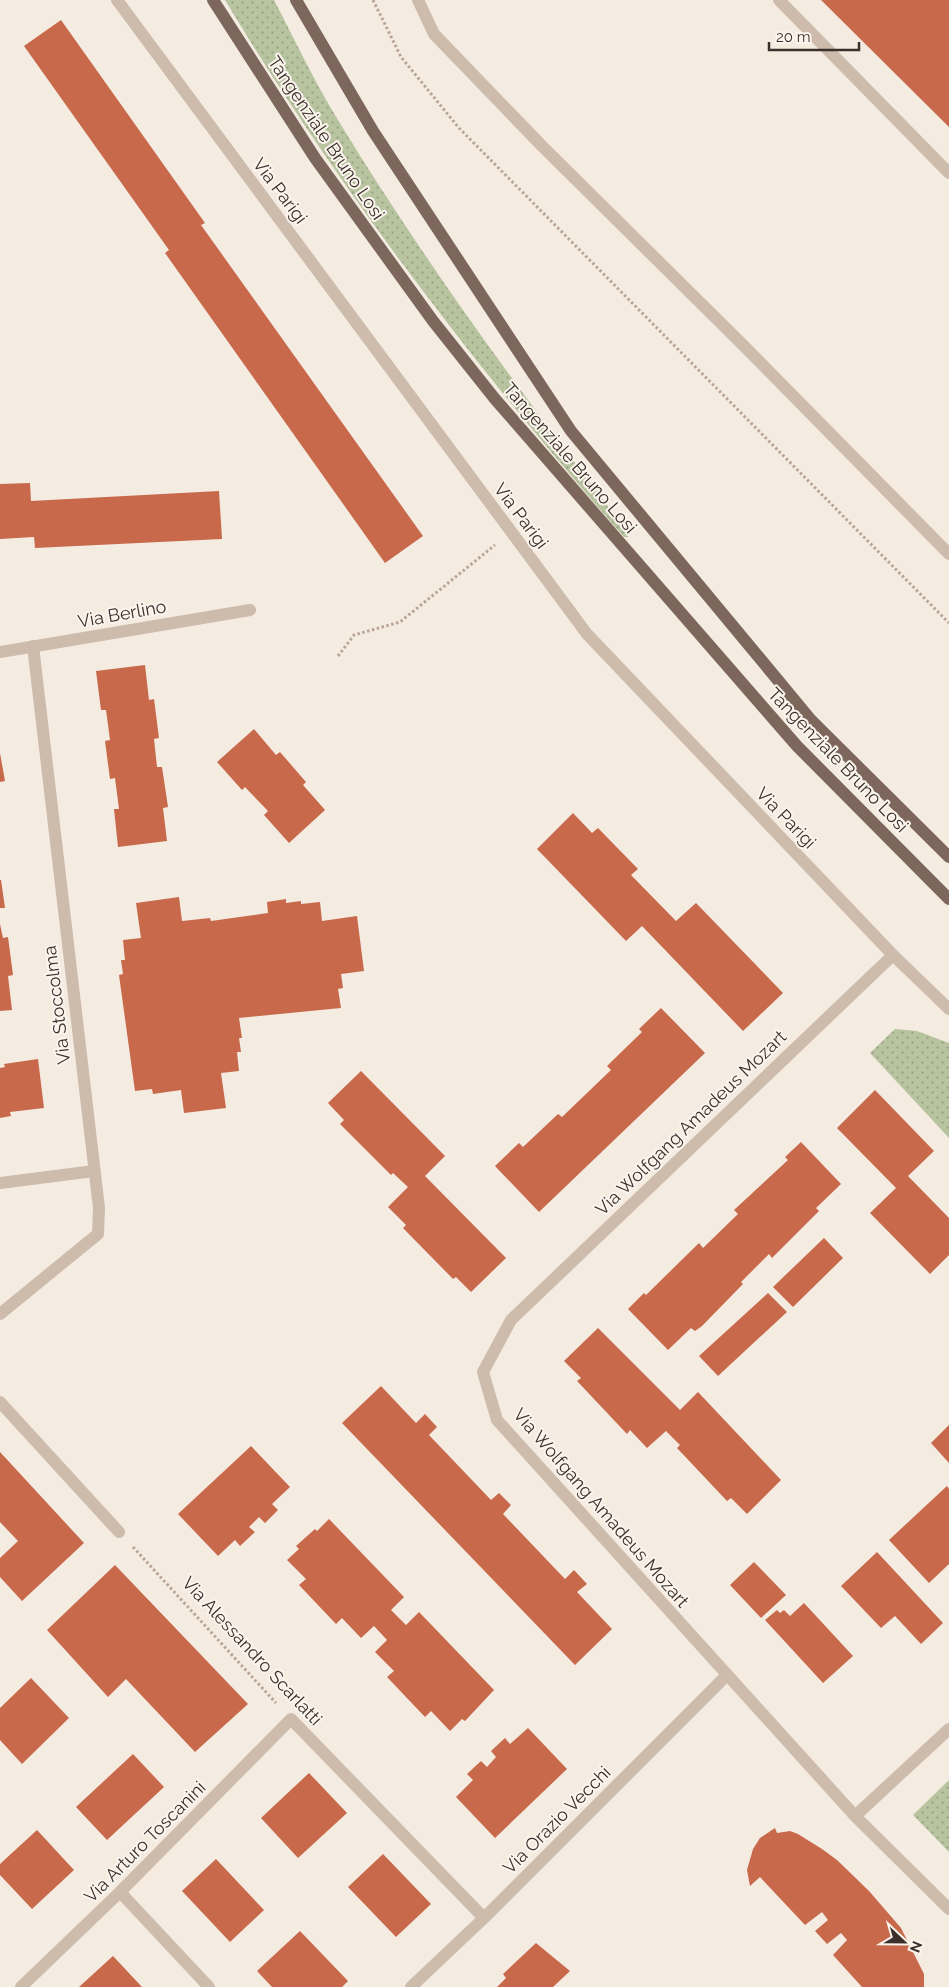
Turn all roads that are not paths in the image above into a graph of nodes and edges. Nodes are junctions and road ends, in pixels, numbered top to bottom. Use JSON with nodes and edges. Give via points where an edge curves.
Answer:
{"nodes":[{"id":1,"x":117,"y":0,"type":"edge"},
{"id":2,"x":213,"y":0,"type":"edge"},
{"id":3,"x":296,"y":0,"type":"edge"},
{"id":4,"x":779,"y":0,"type":"edge"},
{"id":5,"x":421,"y":3,"type":"edge"},
{"id":6,"x":949,"y":173,"type":"edge"},
{"id":7,"x":949,"y":554,"type":"edge"},
{"id":8,"x":250,"y":610,"type":"dead end"},
{"id":9,"x":34,"y":646,"type":"junction"},
{"id":10,"x":0,"y":652,"type":"edge"},
{"id":11,"x":949,"y":857,"type":"edge"},
{"id":12,"x":949,"y":899,"type":"edge"},
{"id":13,"x":893,"y":955,"type":"junction"},
{"id":14,"x":949,"y":1008,"type":"edge"},
{"id":15,"x":94,"y":1171,"type":"junction"},
{"id":16,"x":0,"y":1183,"type":"edge"},
{"id":17,"x":0,"y":1314,"type":"edge"},
{"id":18,"x":0,"y":1402,"type":"edge"},
{"id":19,"x":119,"y":1532,"type":"road end"},
{"id":20,"x":726,"y":1676,"type":"junction"},
{"id":21,"x":290,"y":1719,"type":"joint"},
{"id":22,"x":949,"y":1729,"type":"edge"},
{"id":23,"x":855,"y":1816,"type":"junction"},
{"id":24,"x":120,"y":1892,"type":"junction"},
{"id":25,"x":949,"y":1909,"type":"edge"},
{"id":26,"x":484,"y":1918,"type":"junction"},
{"id":27,"x":22,"y":1987,"type":"edge"},
{"id":28,"x":209,"y":1987,"type":"edge"},
{"id":29,"x":412,"y":1987,"type":"edge"}],
"edges":[{"from":1,"to":13,"type":"street","name":"Via Parigi","via":[[586,634]]},
{"from":2,"to":12,"type":"main road","name":"Tangenziale Bruno Losi","via":[[315,158],[433,321],[495,399],[797,746]]},
{"from":3,"to":11,"type":"main road","name":"Tangenziale Bruno Losi","via":[[372,131],[571,431],[811,720]]},
{"from":4,"to":6,"type":"street"},
{"from":5,"to":7,"type":"street","via":[[434,34]]},
{"from":8,"to":9,"type":"street","name":"Via Berlino"},
{"from":9,"to":10,"type":"street","name":"Via Berlino"},
{"from":9,"to":15,"type":"street","name":"Via Stoccolma"},
{"from":13,"to":14,"type":"street","name":"Via Parigi"},
{"from":13,"to":20,"type":"street","name":"Via Wolfgang Amadeus Mozart","via":[[511,1320],[483,1372],[498,1420]]},
{"from":15,"to":16,"type":"street"},
{"from":15,"to":17,"type":"street","name":"Via Stoccolma","via":[[99,1208],[98,1234]]},
{"from":18,"to":19,"type":"street"},
{"from":20,"to":23,"type":"street","name":"Via Wolfgang Amadeus Mozart"},
{"from":20,"to":26,"type":"street","name":"Via Orazio Vecchi"},
{"from":21,"to":24,"type":"street","name":"Via Arturo Toscanini"},
{"from":21,"to":26,"type":"street","name":"Via Alessandro Scarlatti"},
{"from":22,"to":23,"type":"street"},
{"from":23,"to":25,"type":"street","name":"Via Wolfgang Amadeus Mozart"},
{"from":24,"to":27,"type":"street","name":"Via Arturo Toscanini"},
{"from":24,"to":28,"type":"street"},
{"from":26,"to":29,"type":"street","name":"Via Orazio Vecchi"}]}
